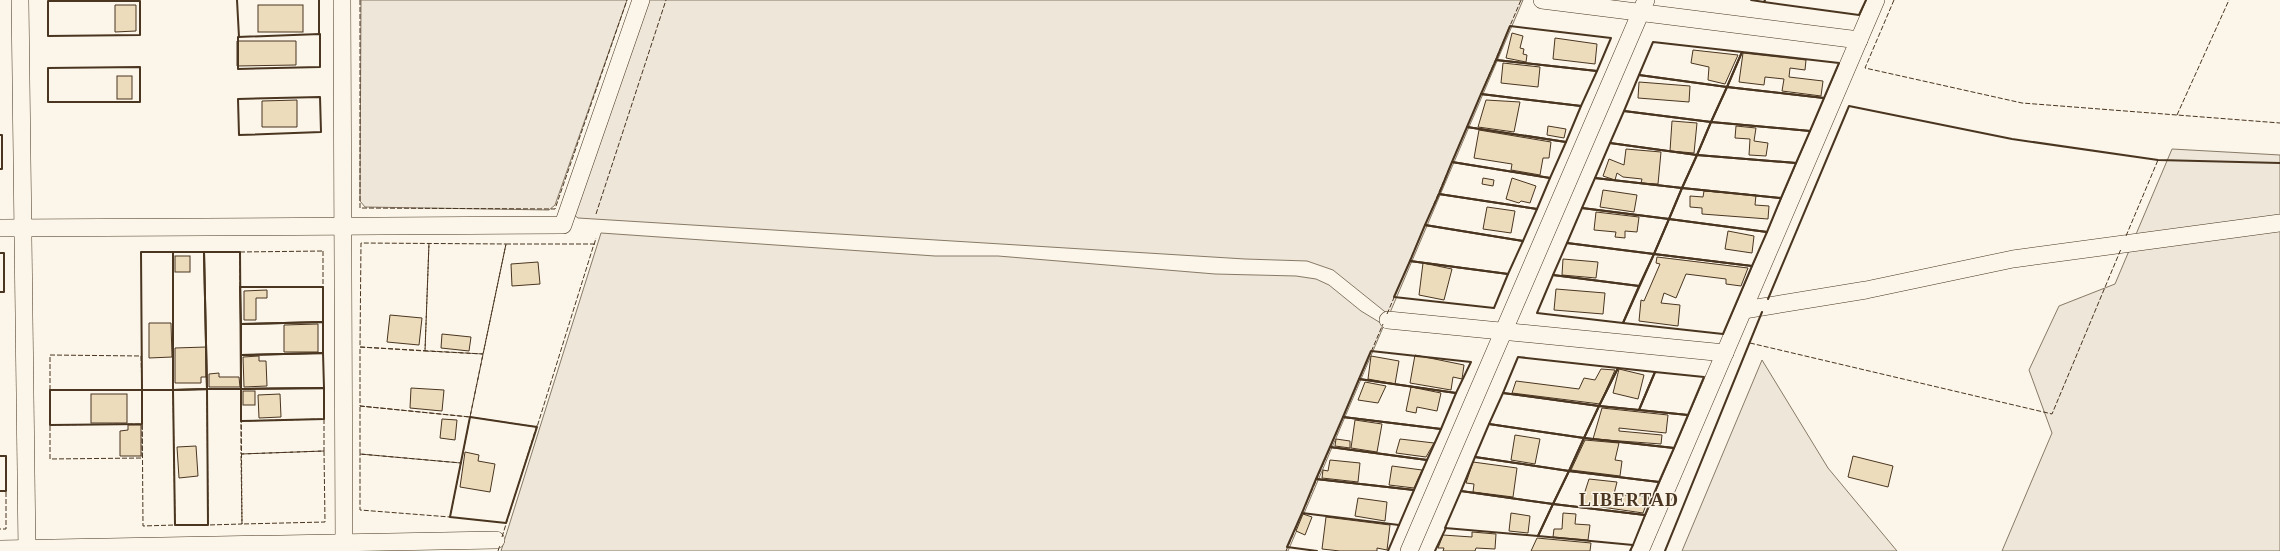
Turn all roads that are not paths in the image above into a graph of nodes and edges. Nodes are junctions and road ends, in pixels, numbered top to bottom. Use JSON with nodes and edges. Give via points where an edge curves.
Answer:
{"nodes":[{"id":1,"x":20,"y":0,"type":"edge"},
{"id":2,"x":342,"y":0,"type":"edge"},
{"id":3,"x":641,"y":0,"type":"edge"},
{"id":4,"x":1542,"y":0,"type":"edge"},
{"id":5,"x":1876,"y":0,"type":"edge"},
{"id":6,"x":1643,"y":6,"type":"edge"},
{"id":7,"x":1859,"y":40,"type":"junction"},
{"id":8,"x":2280,"y":223,"type":"edge"},
{"id":9,"x":343,"y":225,"type":"junction"},
{"id":10,"x":0,"y":228,"type":"edge"},
{"id":11,"x":23,"y":228,"type":"junction"},
{"id":12,"x":1744,"y":310,"type":"junction"},
{"id":13,"x":1388,"y":320,"type":"dead end"},
{"id":14,"x":1505,"y":332,"type":"junction"},
{"id":15,"x":1725,"y":353,"type":"junction"},
{"id":16,"x":496,"y":540,"type":"dead end"},
{"id":17,"x":344,"y":547,"type":"edge"},
{"id":18,"x":0,"y":550,"type":"edge"},
{"id":19,"x":27,"y":550,"type":"edge"},
{"id":20,"x":1409,"y":551,"type":"edge"},
{"id":21,"x":1640,"y":551,"type":"edge"}],
"edges":[{"from":1,"to":11,"type":"street"},
{"from":2,"to":9,"type":"street"},
{"from":3,"to":9,"type":"street","via":[[563,225]]},
{"from":4,"to":6,"type":"street"},
{"from":5,"to":7,"type":"street"},
{"from":6,"to":7,"type":"street"},
{"from":6,"to":14,"type":"street"},
{"from":7,"to":12,"type":"street"},
{"from":8,"to":12,"type":"street","via":[[2013,259],[1866,290]]},
{"from":9,"to":11,"type":"street"},
{"from":9,"to":17,"type":"street"},
{"from":10,"to":11,"type":"street"},
{"from":11,"to":19,"type":"street"},
{"from":12,"to":15,"type":"street"},
{"from":13,"to":14,"type":"street"},
{"from":14,"to":15,"type":"street"},
{"from":14,"to":20,"type":"street"},
{"from":15,"to":21,"type":"street"},
{"from":16,"to":17,"type":"street"},
{"from":17,"to":19,"type":"street"},
{"from":18,"to":19,"type":"street"}]}
